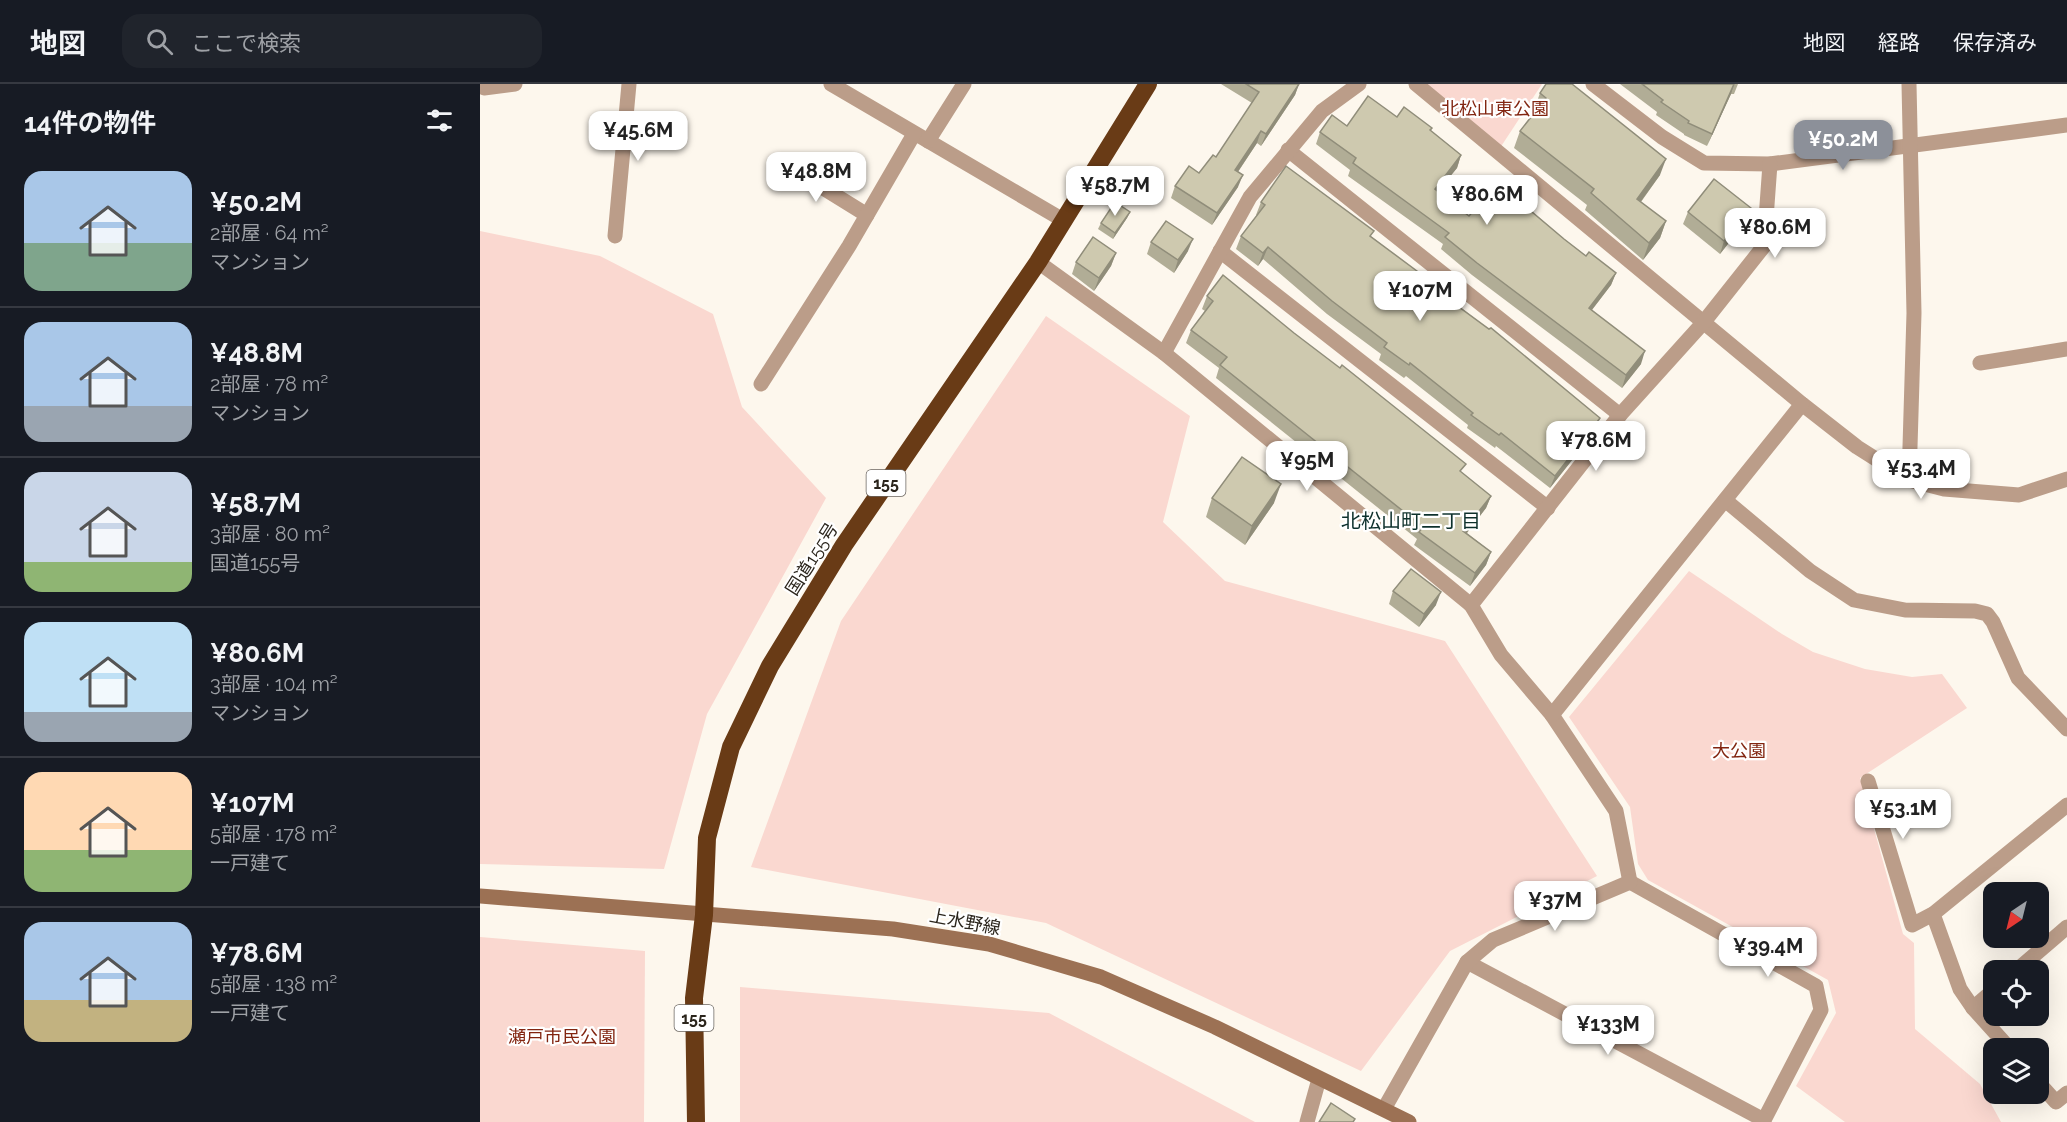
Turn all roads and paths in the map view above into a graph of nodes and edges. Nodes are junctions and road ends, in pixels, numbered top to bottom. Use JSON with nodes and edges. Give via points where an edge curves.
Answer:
{"nodes":[{"id":1,"x":483,"y":84,"type":"edge"},
{"id":2,"x":515,"y":84,"type":"edge"},
{"id":3,"x":628,"y":84,"type":"edge"},
{"id":4,"x":831,"y":84,"type":"edge"},
{"id":5,"x":964,"y":84,"type":"edge"},
{"id":6,"x":1148,"y":84,"type":"edge"},
{"id":7,"x":1359,"y":84,"type":"edge"},
{"id":8,"x":1416,"y":84,"type":"edge"},
{"id":9,"x":1593,"y":84,"type":"edge"},
{"id":10,"x":1910,"y":84,"type":"edge"},
{"id":11,"x":2067,"y":125,"type":"edge"},
{"id":12,"x":914,"y":134,"type":"junction"},
{"id":13,"x":928,"y":141,"type":"junction"},
{"id":14,"x":1912,"y":146,"type":"junction"},
{"id":15,"x":1288,"y":150,"type":"junction"},
{"id":16,"x":783,"y":163,"type":"dead end"},
{"id":17,"x":1770,"y":164,"type":"junction"},
{"id":18,"x":867,"y":214,"type":"junction"},
{"id":19,"x":1064,"y":220,"type":"junction"},
{"id":20,"x":615,"y":236,"type":"dead end"},
{"id":21,"x":1220,"y":251,"type":"junction"},
{"id":22,"x":1038,"y":262,"type":"junction"},
{"id":23,"x":1703,"y":323,"type":"junction"},
{"id":24,"x":2067,"y":349,"type":"edge"},
{"id":25,"x":1164,"y":353,"type":"junction"},
{"id":26,"x":1980,"y":363,"type":"dead end"},
{"id":27,"x":761,"y":384,"type":"dead end"},
{"id":28,"x":1802,"y":404,"type":"junction"},
{"id":29,"x":1620,"y":415,"type":"junction"},
{"id":30,"x":2067,"y":479,"type":"edge"},
{"id":31,"x":1909,"y":480,"type":"junction"},
{"id":32,"x":1725,"y":500,"type":"junction"},
{"id":33,"x":1548,"y":507,"type":"junction"},
{"id":34,"x":1472,"y":605,"type":"junction"},
{"id":35,"x":1552,"y":715,"type":"junction"},
{"id":36,"x":2067,"y":729,"type":"edge"},
{"id":37,"x":1868,"y":781,"type":"dead end"},
{"id":38,"x":2067,"y":804,"type":"edge"},
{"id":39,"x":1630,"y":882,"type":"junction"},
{"id":40,"x":480,"y":896,"type":"edge"},
{"id":41,"x":1933,"y":914,"type":"junction"},
{"id":42,"x":704,"y":915,"type":"junction"},
{"id":43,"x":2067,"y":927,"type":"edge"},
{"id":44,"x":2029,"y":960,"type":"edge"},
{"id":45,"x":1467,"y":962,"type":"junction"},
{"id":46,"x":1983,"y":999,"type":"edge"},
{"id":47,"x":1973,"y":1008,"type":"junction"},
{"id":48,"x":2000,"y":1038,"type":"edge"},
{"id":49,"x":1319,"y":1079,"type":"junction"},
{"id":50,"x":2049,"y":1094,"type":"edge"},
{"id":51,"x":2067,"y":1094,"type":"edge"},
{"id":52,"x":1384,"y":1109,"type":"junction"},
{"id":53,"x":1763,"y":1121,"type":"edge"},
{"id":54,"x":696,"y":1122,"type":"edge"},
{"id":55,"x":1307,"y":1122,"type":"edge"},
{"id":56,"x":1408,"y":1122,"type":"edge"}],
"edges":[{"from":1,"to":2,"type":"street","via":[[484,88]]},
{"from":3,"to":20,"type":"street"},
{"from":4,"to":12,"type":"street"},
{"from":5,"to":13,"type":"street"},
{"from":6,"to":19,"type":"highway","name":"国道155号","number":"155"},
{"from":7,"to":15,"type":"street","via":[[1322,111]]},
{"from":8,"to":23,"type":"street"},
{"from":9,"to":17,"type":"street","via":[[1662,137],[1704,163]]},
{"from":10,"to":14,"type":"street"},
{"from":11,"to":14,"type":"street"},
{"from":12,"to":13,"type":"street"},
{"from":12,"to":18,"type":"street"},
{"from":13,"to":19,"type":"street"},
{"from":14,"to":17,"type":"street"},
{"from":14,"to":31,"type":"street","via":[[1914,313]]},
{"from":15,"to":21,"type":"street","via":[[1250,197]]},
{"from":15,"to":29,"type":"street"},
{"from":16,"to":18,"type":"street"},
{"from":17,"to":23,"type":"street","via":[[1764,246]]},
{"from":18,"to":27,"type":"street"},
{"from":19,"to":22,"type":"highway","name":"国道155号","number":"155"},
{"from":21,"to":25,"type":"street"},
{"from":21,"to":33,"type":"street"},
{"from":22,"to":25,"type":"street"},
{"from":22,"to":42,"type":"highway","name":"国道155号","number":"155","via":[[844,546],[770,666],[731,747],[707,838]]},
{"from":23,"to":28,"type":"street"},
{"from":23,"to":29,"type":"street"},
{"from":24,"to":26,"type":"street"},
{"from":25,"to":34,"type":"street"},
{"from":28,"to":31,"type":"street","via":[[1857,447]]},
{"from":28,"to":32,"type":"street"},
{"from":29,"to":33,"type":"street"},
{"from":30,"to":31,"type":"street","via":[[2019,495],[1944,489]]},
{"from":32,"to":35,"type":"street"},
{"from":32,"to":36,"type":"street","via":[[1810,571],[1854,600],[1905,610],[1987,614],[2018,678]]},
{"from":33,"to":34,"type":"street"},
{"from":34,"to":35,"type":"street","via":[[1501,655]]},
{"from":35,"to":39,"type":"street","via":[[1616,810]]},
{"from":37,"to":41,"type":"street","via":[[1912,925]]},
{"from":38,"to":41,"type":"street"},
{"from":39,"to":45,"type":"street","via":[[1493,940]]},
{"from":39,"to":53,"type":"street","via":[[1816,986],[1821,1010]]},
{"from":40,"to":42,"type":"street","name":"上水野線"},
{"from":41,"to":47,"type":"street","via":[[1960,989]]},
{"from":42,"to":49,"type":"street","name":"上水野線","via":[[893,929],[989,944],[1101,976]]},
{"from":42,"to":54,"type":"highway","name":"国道155号","number":"155","via":[[694,998]]},
{"from":43,"to":44,"type":"street"},
{"from":45,"to":52,"type":"street"},
{"from":45,"to":53,"type":"street"},
{"from":46,"to":47,"type":"street"},
{"from":47,"to":48,"type":"street"},
{"from":49,"to":52,"type":"street","name":"上水野線"},
{"from":49,"to":55,"type":"street"},
{"from":50,"to":51,"type":"street","via":[[2056,1102]]},
{"from":52,"to":56,"type":"street","name":"上水野線"}]}
